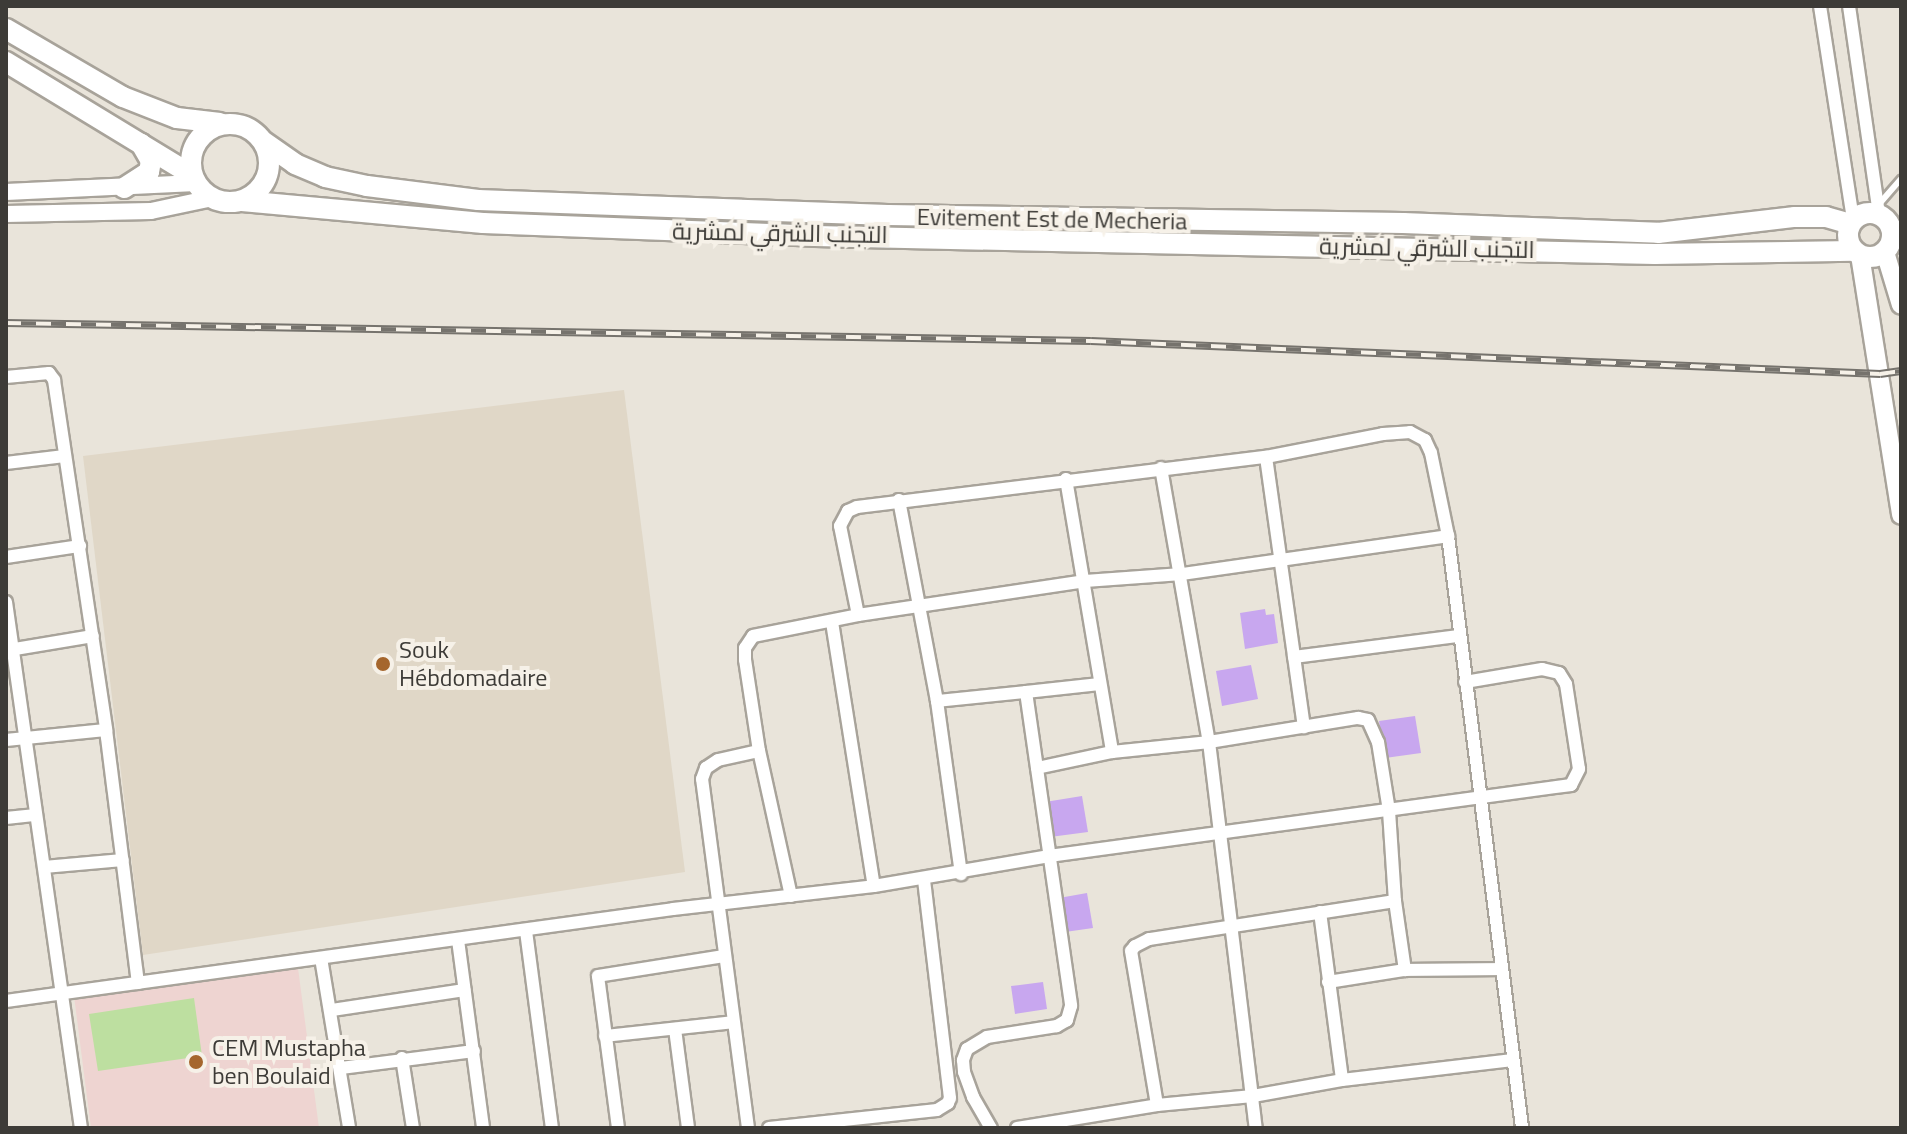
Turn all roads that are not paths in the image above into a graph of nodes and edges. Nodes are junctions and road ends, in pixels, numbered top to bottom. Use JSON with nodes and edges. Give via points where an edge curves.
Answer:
{"nodes":[{"id":1,"x":1820,"y":6,"type":"edge"},
{"id":2,"x":1849,"y":6,"type":"edge"},
{"id":3,"x":6,"y":29,"type":"edge"},
{"id":4,"x":6,"y":62,"type":"edge"},
{"id":5,"x":228,"y":123,"type":"junction"},
{"id":6,"x":264,"y":142,"type":"junction"},
{"id":7,"x":141,"y":144,"type":"junction"},
{"id":8,"x":194,"y":179,"type":"junction"},
{"id":9,"x":1901,"y":179,"type":"edge"},
{"id":10,"x":124,"y":188,"type":"junction"},
{"id":11,"x":6,"y":192,"type":"edge"},
{"id":12,"x":212,"y":198,"type":"junction"},
{"id":13,"x":242,"y":201,"type":"junction"},
{"id":14,"x":6,"y":214,"type":"edge"},
{"id":15,"x":1886,"y":214,"type":"edge"},
{"id":16,"x":1852,"y":222,"type":"junction"},
{"id":17,"x":1892,"y":248,"type":"edge"},
{"id":18,"x":1857,"y":253,"type":"junction"},
{"id":19,"x":1901,"y":305,"type":"edge"},
{"id":20,"x":6,"y":377,"type":"edge"},
{"id":21,"x":65,"y":456,"type":"junction"},
{"id":22,"x":1266,"y":457,"type":"junction"},
{"id":23,"x":6,"y":463,"type":"edge"},
{"id":24,"x":1161,"y":468,"type":"junction"},
{"id":25,"x":1066,"y":479,"type":"junction"},
{"id":26,"x":899,"y":500,"type":"junction"},
{"id":27,"x":1901,"y":515,"type":"edge"},
{"id":28,"x":1448,"y":536,"type":"junction"},
{"id":29,"x":80,"y":546,"type":"junction"},
{"id":30,"x":6,"y":557,"type":"edge"},
{"id":31,"x":1279,"y":559,"type":"junction"},
{"id":32,"x":1182,"y":574,"type":"junction"},
{"id":33,"x":1085,"y":581,"type":"junction"},
{"id":34,"x":6,"y":602,"type":"edge"},
{"id":35,"x":920,"y":606,"type":"junction"},
{"id":36,"x":858,"y":615,"type":"junction"},
{"id":37,"x":832,"y":622,"type":"junction"},
{"id":38,"x":93,"y":636,"type":"junction"},
{"id":39,"x":1459,"y":636,"type":"junction"},
{"id":40,"x":10,"y":650,"type":"edge"},
{"id":41,"x":1294,"y":657,"type":"junction"},
{"id":42,"x":1465,"y":682,"type":"junction"},
{"id":43,"x":1100,"y":684,"type":"junction"},
{"id":44,"x":1026,"y":692,"type":"junction"},
{"id":45,"x":937,"y":701,"type":"junction"},
{"id":46,"x":1304,"y":727,"type":"junction"},
{"id":47,"x":106,"y":730,"type":"junction"},
{"id":48,"x":27,"y":738,"type":"junction"},
{"id":49,"x":6,"y":740,"type":"edge"},
{"id":50,"x":1209,"y":742,"type":"junction"},
{"id":51,"x":759,"y":751,"type":"junction"},
{"id":52,"x":1112,"y":752,"type":"junction"},
{"id":53,"x":1037,"y":768,"type":"junction"},
{"id":54,"x":1480,"y":799,"type":"junction"},
{"id":55,"x":1389,"y":811,"type":"junction"},
{"id":56,"x":36,"y":815,"type":"junction"},
{"id":57,"x":6,"y":818,"type":"edge"},
{"id":58,"x":1221,"y":834,"type":"junction"},
{"id":59,"x":1049,"y":856,"type":"junction"},
{"id":60,"x":123,"y":860,"type":"junction"},
{"id":61,"x":44,"y":867,"type":"junction"},
{"id":62,"x":961,"y":874,"type":"junction"},
{"id":63,"x":924,"y":879,"type":"junction"},
{"id":64,"x":874,"y":886,"type":"junction"},
{"id":65,"x":791,"y":896,"type":"junction"},
{"id":66,"x":1395,"y":901,"type":"junction"},
{"id":67,"x":721,"y":904,"type":"junction"},
{"id":68,"x":1320,"y":912,"type":"junction"},
{"id":69,"x":1230,"y":928,"type":"junction"},
{"id":70,"x":526,"y":931,"type":"junction"},
{"id":71,"x":458,"y":940,"type":"junction"},
{"id":72,"x":724,"y":956,"type":"junction"},
{"id":73,"x":321,"y":958,"type":"junction"},
{"id":74,"x":1501,"y":969,"type":"junction"},
{"id":75,"x":1405,"y":970,"type":"junction"},
{"id":76,"x":1328,"y":982,"type":"junction"},
{"id":77,"x":138,"y":983,"type":"junction"},
{"id":78,"x":465,"y":990,"type":"junction"},
{"id":79,"x":62,"y":995,"type":"junction"},
{"id":80,"x":6,"y":1001,"type":"edge"},
{"id":81,"x":332,"y":1010,"type":"junction"},
{"id":82,"x":733,"y":1022,"type":"junction"},
{"id":83,"x":675,"y":1029,"type":"junction"},
{"id":84,"x":605,"y":1036,"type":"junction"},
{"id":85,"x":474,"y":1051,"type":"junction"},
{"id":86,"x":402,"y":1058,"type":"junction"},
{"id":87,"x":1513,"y":1060,"type":"junction"},
{"id":88,"x":341,"y":1068,"type":"junction"},
{"id":89,"x":1342,"y":1080,"type":"junction"},
{"id":90,"x":1253,"y":1096,"type":"junction"},
{"id":91,"x":1157,"y":1105,"type":"junction"},
{"id":92,"x":81,"y":1128,"type":"edge"},
{"id":93,"x":349,"y":1128,"type":"edge"},
{"id":94,"x":413,"y":1128,"type":"edge"},
{"id":95,"x":483,"y":1128,"type":"edge"},
{"id":96,"x":552,"y":1128,"type":"edge"},
{"id":97,"x":618,"y":1128,"type":"edge"},
{"id":98,"x":688,"y":1128,"type":"edge"},
{"id":99,"x":748,"y":1128,"type":"edge"},
{"id":100,"x":769,"y":1128,"type":"edge"},
{"id":101,"x":991,"y":1128,"type":"edge"},
{"id":102,"x":1017,"y":1128,"type":"edge"},
{"id":103,"x":1256,"y":1128,"type":"edge"},
{"id":104,"x":1522,"y":1128,"type":"edge"}],
"edges":[{"from":1,"to":16,"type":"street"},
{"from":2,"to":15,"type":"street"},
{"from":3,"to":5,"type":"highway","via":[[159,113]]},
{"from":4,"to":7,"type":"highway"},
{"from":5,"to":6,"type":"highway","via":[[255,132]]},
{"from":5,"to":8,"type":"highway","via":[[214,126],[194,146]]},
{"from":6,"to":13,"type":"highway","via":[[269,170],[264,184]]},
{"from":6,"to":16,"type":"highway","name":"Evitement Est de Mecheria","via":[[325,177],[478,200],[1658,233],[1795,217]]},
{"from":7,"to":8,"type":"highway"},
{"from":7,"to":10,"type":"highway","via":[[151,161],[149,172]]},
{"from":8,"to":10,"type":"street"},
{"from":8,"to":12,"type":"highway"},
{"from":9,"to":15,"type":"lane"},
{"from":10,"to":11,"type":"street"},
{"from":12,"to":13,"type":"highway"},
{"from":12,"to":14,"type":"street","via":[[151,211]]},
{"from":13,"to":18,"type":"highway","name":"التجنب الشرقي لمشرية","via":[[616,229],[1655,254]]},
{"from":15,"to":16,"type":"highway","via":[[1865,213]]},
{"from":15,"to":17,"type":"highway"},
{"from":16,"to":18,"type":"highway","via":[[1848,238]]},
{"from":17,"to":18,"type":"highway","via":[[1873,257]]},
{"from":17,"to":19,"type":"main road"},
{"from":18,"to":27,"type":"main road"},
{"from":20,"to":21,"type":"street","via":[[52,374]]},
{"from":21,"to":23,"type":"street"},
{"from":21,"to":29,"type":"street"},
{"from":22,"to":24,"type":"street"},
{"from":22,"to":28,"type":"street","via":[[1410,432],[1429,444]]},
{"from":22,"to":31,"type":"street"},
{"from":24,"to":25,"type":"street"},
{"from":24,"to":32,"type":"street"},
{"from":25,"to":26,"type":"street"},
{"from":25,"to":33,"type":"street"},
{"from":26,"to":35,"type":"street"},
{"from":26,"to":36,"type":"street","via":[[857,507],[842,518]]},
{"from":28,"to":31,"type":"street"},
{"from":28,"to":39,"type":"street"},
{"from":29,"to":30,"type":"street"},
{"from":29,"to":38,"type":"street"},
{"from":31,"to":32,"type":"street"},
{"from":31,"to":41,"type":"street"},
{"from":32,"to":33,"type":"street"},
{"from":32,"to":50,"type":"street"},
{"from":33,"to":35,"type":"street"},
{"from":33,"to":43,"type":"street"},
{"from":34,"to":40,"type":"street"},
{"from":35,"to":36,"type":"street"},
{"from":35,"to":45,"type":"street"},
{"from":36,"to":37,"type":"street"},
{"from":37,"to":51,"type":"street","via":[[762,632],[748,641],[745,660]]},
{"from":37,"to":64,"type":"street"},
{"from":38,"to":40,"type":"street"},
{"from":38,"to":47,"type":"street"},
{"from":39,"to":41,"type":"street"},
{"from":39,"to":42,"type":"street"},
{"from":40,"to":48,"type":"street"},
{"from":41,"to":46,"type":"street"},
{"from":42,"to":54,"type":"street"},
{"from":42,"to":54,"type":"street","via":[[1542,669],[1559,673],[1568,692],[1579,769],[1565,788]]},
{"from":43,"to":44,"type":"street"},
{"from":43,"to":52,"type":"street"},
{"from":44,"to":45,"type":"street"},
{"from":44,"to":53,"type":"street"},
{"from":45,"to":62,"type":"street"},
{"from":46,"to":50,"type":"street"},
{"from":46,"to":55,"type":"street","via":[[1368,720],[1378,742]]},
{"from":47,"to":48,"type":"street"},
{"from":47,"to":60,"type":"street"},
{"from":48,"to":49,"type":"street"},
{"from":48,"to":56,"type":"street"},
{"from":50,"to":52,"type":"street"},
{"from":50,"to":58,"type":"street"},
{"from":51,"to":65,"type":"street"},
{"from":51,"to":67,"type":"street","via":[[718,760],[703,774]]},
{"from":52,"to":53,"type":"street"},
{"from":53,"to":59,"type":"street"},
{"from":54,"to":55,"type":"street"},
{"from":54,"to":74,"type":"street"},
{"from":55,"to":58,"type":"street"},
{"from":55,"to":66,"type":"street"},
{"from":56,"to":57,"type":"street"},
{"from":56,"to":61,"type":"street"},
{"from":58,"to":59,"type":"street"},
{"from":58,"to":69,"type":"street"},
{"from":59,"to":62,"type":"street"},
{"from":59,"to":101,"type":"street","via":[[1070,1013],[1057,1026],[987,1037],[967,1049],[964,1072]]},
{"from":60,"to":61,"type":"street"},
{"from":60,"to":77,"type":"street"},
{"from":61,"to":79,"type":"street"},
{"from":62,"to":63,"type":"street"},
{"from":63,"to":64,"type":"street"},
{"from":63,"to":100,"type":"street","via":[[948,1103],[937,1110]]},
{"from":64,"to":65,"type":"street"},
{"from":65,"to":67,"type":"street"},
{"from":66,"to":68,"type":"street"},
{"from":66,"to":75,"type":"street"},
{"from":67,"to":70,"type":"street"},
{"from":67,"to":72,"type":"street"},
{"from":68,"to":69,"type":"street"},
{"from":68,"to":76,"type":"street"},
{"from":69,"to":90,"type":"street"},
{"from":69,"to":91,"type":"street","via":[[1149,939],[1131,951]]},
{"from":70,"to":71,"type":"street"},
{"from":70,"to":96,"type":"street"},
{"from":71,"to":73,"type":"street"},
{"from":71,"to":78,"type":"street"},
{"from":72,"to":82,"type":"street"},
{"from":72,"to":84,"type":"street","via":[[598,976]]},
{"from":73,"to":77,"type":"street"},
{"from":73,"to":81,"type":"street"},
{"from":74,"to":75,"type":"street"},
{"from":74,"to":87,"type":"street"},
{"from":75,"to":76,"type":"street"},
{"from":76,"to":89,"type":"street"},
{"from":77,"to":79,"type":"street"},
{"from":78,"to":81,"type":"street"},
{"from":78,"to":85,"type":"street"},
{"from":79,"to":80,"type":"street"},
{"from":79,"to":92,"type":"street"},
{"from":81,"to":88,"type":"street"},
{"from":82,"to":83,"type":"street"},
{"from":82,"to":99,"type":"street"},
{"from":83,"to":84,"type":"street"},
{"from":83,"to":98,"type":"street"},
{"from":84,"to":97,"type":"street"},
{"from":85,"to":86,"type":"street"},
{"from":85,"to":95,"type":"street"},
{"from":86,"to":88,"type":"street"},
{"from":86,"to":94,"type":"street"},
{"from":87,"to":89,"type":"street"},
{"from":87,"to":104,"type":"street"},
{"from":88,"to":93,"type":"street"},
{"from":89,"to":90,"type":"street"},
{"from":90,"to":91,"type":"street"},
{"from":90,"to":103,"type":"street"},
{"from":91,"to":102,"type":"street"}]}
